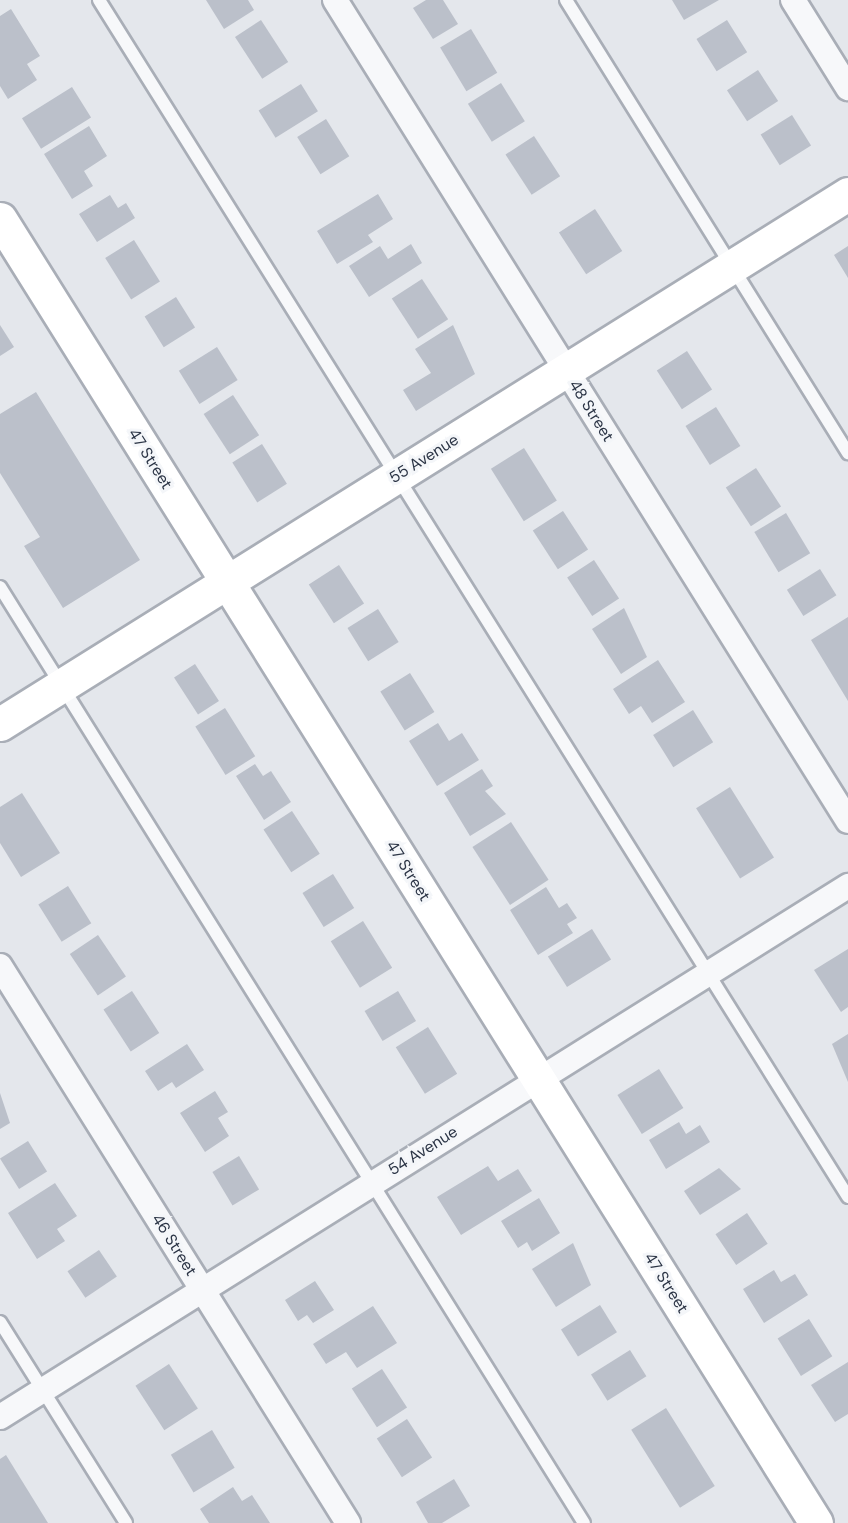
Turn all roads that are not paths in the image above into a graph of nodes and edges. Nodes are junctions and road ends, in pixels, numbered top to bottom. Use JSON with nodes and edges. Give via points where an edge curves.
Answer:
{"nodes":[{"id":1,"x":99,"y":0,"type":"edge"},
{"id":2,"x":335,"y":0,"type":"edge"},
{"id":3,"x":566,"y":0,"type":"edge"},
{"id":4,"x":793,"y":0,"type":"edge"},
{"id":5,"x":848,"y":88,"type":"edge"},
{"id":6,"x":848,"y":194,"type":"edge"},
{"id":7,"x":0,"y":219,"type":"edge"},
{"id":8,"x":732,"y":267,"type":"junction"},
{"id":9,"x":567,"y":371,"type":"junction"},
{"id":10,"x":848,"y":453,"type":"edge"},
{"id":11,"x":397,"y":476,"type":"junction"},
{"id":12,"x":226,"y":580,"type":"junction"},
{"id":13,"x":0,"y":587,"type":"edge"},
{"id":14,"x":61,"y":685,"type":"junction"},
{"id":15,"x":0,"y":724,"type":"edge"},
{"id":16,"x":848,"y":821,"type":"edge"},
{"id":17,"x":848,"y":886,"type":"edge"},
{"id":18,"x":0,"y":966,"type":"edge"},
{"id":19,"x":708,"y":973,"type":"junction"},
{"id":20,"x":538,"y":1079,"type":"junction"},
{"id":21,"x":372,"y":1183,"type":"junction"},
{"id":22,"x":848,"y":1197,"type":"edge"},
{"id":23,"x":202,"y":1289,"type":"junction"},
{"id":24,"x":0,"y":1322,"type":"edge"},
{"id":25,"x":43,"y":1390,"type":"junction"},
{"id":26,"x":0,"y":1417,"type":"edge"},
{"id":27,"x":126,"y":1523,"type":"edge"},
{"id":28,"x":348,"y":1523,"type":"edge"},
{"id":29,"x":584,"y":1523,"type":"edge"},
{"id":30,"x":816,"y":1523,"type":"edge"}],
"edges":[{"from":1,"to":11,"type":"lane"},
{"from":2,"to":9,"type":"street","name":"48 Street"},
{"from":3,"to":8,"type":"lane"},
{"from":4,"to":5,"type":"street"},
{"from":6,"to":8,"type":"street","name":"55 Avenue"},
{"from":7,"to":12,"type":"street","name":"47 Street"},
{"from":8,"to":9,"type":"street","name":"55 Avenue"},
{"from":8,"to":10,"type":"lane"},
{"from":9,"to":11,"type":"street","name":"55 Avenue"},
{"from":9,"to":16,"type":"street","name":"48 Street"},
{"from":11,"to":12,"type":"street","name":"55 Avenue"},
{"from":11,"to":19,"type":"lane"},
{"from":12,"to":14,"type":"street","name":"55 Avenue"},
{"from":12,"to":20,"type":"street","name":"47 Street"},
{"from":13,"to":14,"type":"lane"},
{"from":14,"to":15,"type":"street","name":"55 Avenue"},
{"from":14,"to":21,"type":"lane"},
{"from":17,"to":19,"type":"street","name":"54 Avenue"},
{"from":18,"to":23,"type":"street","name":"46 Street"},
{"from":19,"to":20,"type":"street","name":"54 Avenue"},
{"from":19,"to":22,"type":"lane"},
{"from":20,"to":21,"type":"street","name":"54 Avenue"},
{"from":20,"to":30,"type":"street","name":"47 Street"},
{"from":21,"to":23,"type":"street","name":"54 Avenue"},
{"from":21,"to":29,"type":"lane"},
{"from":23,"to":25,"type":"street","name":"54 Avenue"},
{"from":23,"to":28,"type":"street","name":"46 Street"},
{"from":24,"to":25,"type":"lane"},
{"from":25,"to":26,"type":"street","name":"54 Avenue"},
{"from":25,"to":27,"type":"lane"}]}
